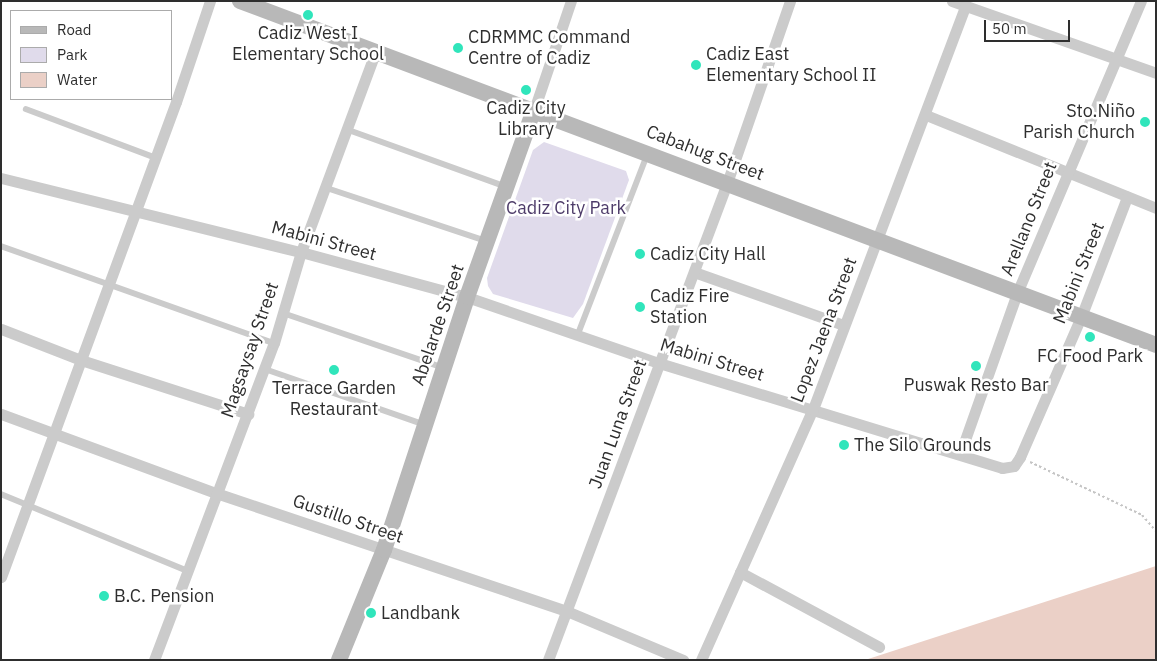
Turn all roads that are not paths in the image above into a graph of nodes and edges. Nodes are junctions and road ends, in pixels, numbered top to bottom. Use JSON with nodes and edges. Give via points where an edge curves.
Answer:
{"nodes":[{"id":1,"x":210,"y":1,"type":"edge"},
{"id":2,"x":240,"y":1,"type":"edge"},
{"id":3,"x":571,"y":1,"type":"edge"},
{"id":4,"x":790,"y":1,"type":"edge"},
{"id":5,"x":952,"y":1,"type":"edge"},
{"id":6,"x":1142,"y":1,"type":"edge"},
{"id":7,"x":965,"y":6,"type":"junction"},
{"id":8,"x":376,"y":50,"type":"junction"},
{"id":9,"x":1117,"y":60,"type":"junction"},
{"id":10,"x":1156,"y":73,"type":"edge"},
{"id":11,"x":172,"y":100,"type":"edge"},
{"id":12,"x":26,"y":109,"type":"dead end"},
{"id":13,"x":534,"y":110,"type":"junction"},
{"id":14,"x":926,"y":115,"type":"junction"},
{"id":15,"x":346,"y":129,"type":"junction"},
{"id":16,"x":648,"y":153,"type":"junction"},
{"id":17,"x":154,"y":157,"type":"junction"},
{"id":18,"x":1066,"y":174,"type":"junction"},
{"id":19,"x":1,"y":178,"type":"edge"},
{"id":20,"x":727,"y":183,"type":"junction"},
{"id":21,"x":324,"y":187,"type":"junction"},
{"id":22,"x":507,"y":187,"type":"junction"},
{"id":23,"x":1128,"y":197,"type":"junction"},
{"id":24,"x":1156,"y":208,"type":"edge"},
{"id":25,"x":136,"y":211,"type":"junction"},
{"id":26,"x":877,"y":238,"type":"junction"},
{"id":27,"x":487,"y":241,"type":"junction"},
{"id":28,"x":1,"y":246,"type":"edge"},
{"id":29,"x":301,"y":252,"type":"junction"},
{"id":30,"x":694,"y":272,"type":"junction"},
{"id":31,"x":108,"y":286,"type":"junction"},
{"id":32,"x":1017,"y":294,"type":"junction"},
{"id":33,"x":467,"y":297,"type":"junction"},
{"id":34,"x":283,"y":313,"type":"junction"},
{"id":35,"x":1081,"y":317,"type":"junction"},
{"id":36,"x":844,"y":325,"type":"junction"},
{"id":37,"x":1,"y":329,"type":"edge"},
{"id":38,"x":578,"y":334,"type":"junction"},
{"id":39,"x":274,"y":343,"type":"junction"},
{"id":40,"x":1156,"y":345,"type":"edge"},
{"id":41,"x":81,"y":360,"type":"junction"},
{"id":42,"x":659,"y":363,"type":"junction"},
{"id":43,"x":444,"y":368,"type":"junction"},
{"id":44,"x":264,"y":369,"type":"junction"},
{"id":45,"x":813,"y":409,"type":"junction"},
{"id":46,"x":1,"y":414,"type":"edge"},
{"id":47,"x":248,"y":414,"type":"junction"},
{"id":48,"x":425,"y":425,"type":"junction"},
{"id":49,"x":56,"y":432,"type":"junction"},
{"id":50,"x":960,"y":454,"type":"junction"},
{"id":51,"x":216,"y":493,"type":"junction"},
{"id":52,"x":1,"y":494,"type":"edge"},
{"id":53,"x":28,"y":502,"type":"junction"},
{"id":54,"x":384,"y":550,"type":"junction"},
{"id":55,"x":188,"y":571,"type":"junction"},
{"id":56,"x":740,"y":572,"type":"junction"},
{"id":57,"x":1,"y":577,"type":"edge"},
{"id":58,"x":569,"y":612,"type":"junction"},
{"id":59,"x":879,"y":647,"type":"dead end"},
{"id":60,"x":154,"y":660,"type":"edge"},
{"id":61,"x":339,"y":660,"type":"edge"},
{"id":62,"x":548,"y":660,"type":"edge"},
{"id":63,"x":683,"y":660,"type":"edge"},
{"id":64,"x":701,"y":660,"type":"edge"}],
"edges":[{"from":1,"to":11,"type":"street"},
{"from":2,"to":8,"type":"street","name":"Cabahug Street"},
{"from":3,"to":13,"type":"street","name":"Abelarde Street"},
{"from":4,"to":20,"type":"street","name":"Juan Luna Street"},
{"from":5,"to":7,"type":"street"},
{"from":6,"to":9,"type":"street","name":"Arellano Street"},
{"from":7,"to":9,"type":"street"},
{"from":7,"to":14,"type":"street","name":"Lopez Jaena Street"},
{"from":8,"to":13,"type":"street","name":"Cabahug Street"},
{"from":8,"to":15,"type":"street","name":"Magsaysay Street"},
{"from":9,"to":10,"type":"street"},
{"from":9,"to":18,"type":"street","name":"Arellano Street"},
{"from":11,"to":17,"type":"street"},
{"from":12,"to":17,"type":"lane"},
{"from":13,"to":16,"type":"street","name":"Cabahug Street"},
{"from":13,"to":22,"type":"street","name":"Abelarde Street"},
{"from":14,"to":18,"type":"street"},
{"from":14,"to":26,"type":"street","name":"Lopez Jaena Street"},
{"from":15,"to":21,"type":"street","name":"Magsaysay Street"},
{"from":15,"to":22,"type":"lane"},
{"from":16,"to":20,"type":"street","name":"Cabahug Street"},
{"from":16,"to":38,"type":"lane"},
{"from":17,"to":25,"type":"street"},
{"from":18,"to":23,"type":"street"},
{"from":18,"to":32,"type":"street","name":"Arellano Street"},
{"from":19,"to":25,"type":"street","name":"Mabini Street"},
{"from":20,"to":26,"type":"street","name":"Cabahug Street"},
{"from":20,"to":30,"type":"street","name":"Juan Luna Street"},
{"from":21,"to":27,"type":"lane"},
{"from":21,"to":29,"type":"street","name":"Magsaysay Street"},
{"from":22,"to":27,"type":"street","name":"Abelarde Street"},
{"from":23,"to":24,"type":"street"},
{"from":23,"to":35,"type":"street","name":"Mabini Street"},
{"from":25,"to":29,"type":"street","name":"Mabini Street"},
{"from":25,"to":31,"type":"street"},
{"from":26,"to":32,"type":"street","name":"Cabahug Street"},
{"from":26,"to":36,"type":"street","name":"Lopez Jaena Street"},
{"from":27,"to":33,"type":"street","name":"Abelarde Street"},
{"from":28,"to":31,"type":"lane"},
{"from":29,"to":33,"type":"street","name":"Mabini Street"},
{"from":29,"to":34,"type":"street","name":"Magsaysay Street"},
{"from":30,"to":36,"type":"street"},
{"from":30,"to":42,"type":"street","name":"Juan Luna Street"},
{"from":31,"to":39,"type":"lane"},
{"from":31,"to":41,"type":"street"},
{"from":32,"to":35,"type":"street","name":"Cabahug Street"},
{"from":32,"to":50,"type":"street","name":"Arellano Street"},
{"from":33,"to":38,"type":"street","name":"Mabini Street"},
{"from":33,"to":43,"type":"street","name":"Abelarde Street"},
{"from":34,"to":39,"type":"street","name":"Magsaysay Street"},
{"from":34,"to":43,"type":"lane"},
{"from":35,"to":40,"type":"street","name":"Cabahug Street"},
{"from":35,"to":50,"type":"street","name":"Mabini Street","via":[[1014,466],[1002,468]]},
{"from":36,"to":45,"type":"street","name":"Lopez Jaena Street"},
{"from":37,"to":41,"type":"street"},
{"from":38,"to":42,"type":"street","name":"Mabini Street"},
{"from":39,"to":44,"type":"street","name":"Magsaysay Street"},
{"from":41,"to":47,"type":"street"},
{"from":41,"to":49,"type":"street"},
{"from":42,"to":45,"type":"street","name":"Mabini Street"},
{"from":42,"to":58,"type":"street","name":"Juan Luna Street"},
{"from":43,"to":48,"type":"street","name":"Abelarde Street"},
{"from":44,"to":47,"type":"street","name":"Magsaysay Street"},
{"from":44,"to":48,"type":"lane"},
{"from":45,"to":50,"type":"street","name":"Mabini Street"},
{"from":45,"to":56,"type":"street","name":"Lopez Jaena Street"},
{"from":46,"to":49,"type":"street","name":"Gustillo Street"},
{"from":47,"to":51,"type":"street","name":"Magsaysay Street"},
{"from":48,"to":54,"type":"street","name":"Abelarde Street"},
{"from":49,"to":51,"type":"street","name":"Gustillo Street"},
{"from":49,"to":53,"type":"street"},
{"from":51,"to":54,"type":"street","name":"Gustillo Street"},
{"from":51,"to":55,"type":"street","name":"Magsaysay Street"},
{"from":52,"to":53,"type":"lane"},
{"from":53,"to":55,"type":"lane"},
{"from":53,"to":57,"type":"street"},
{"from":54,"to":58,"type":"street","name":"Gustillo Street"},
{"from":54,"to":61,"type":"street","name":"Abelarde Street"},
{"from":55,"to":60,"type":"street","name":"Magsaysay Street"},
{"from":56,"to":59,"type":"street"},
{"from":56,"to":64,"type":"street","name":"Lopez Jaena Street"},
{"from":58,"to":62,"type":"street","name":"Juan Luna Street"},
{"from":58,"to":63,"type":"street","name":"Gustillo Street"}]}
